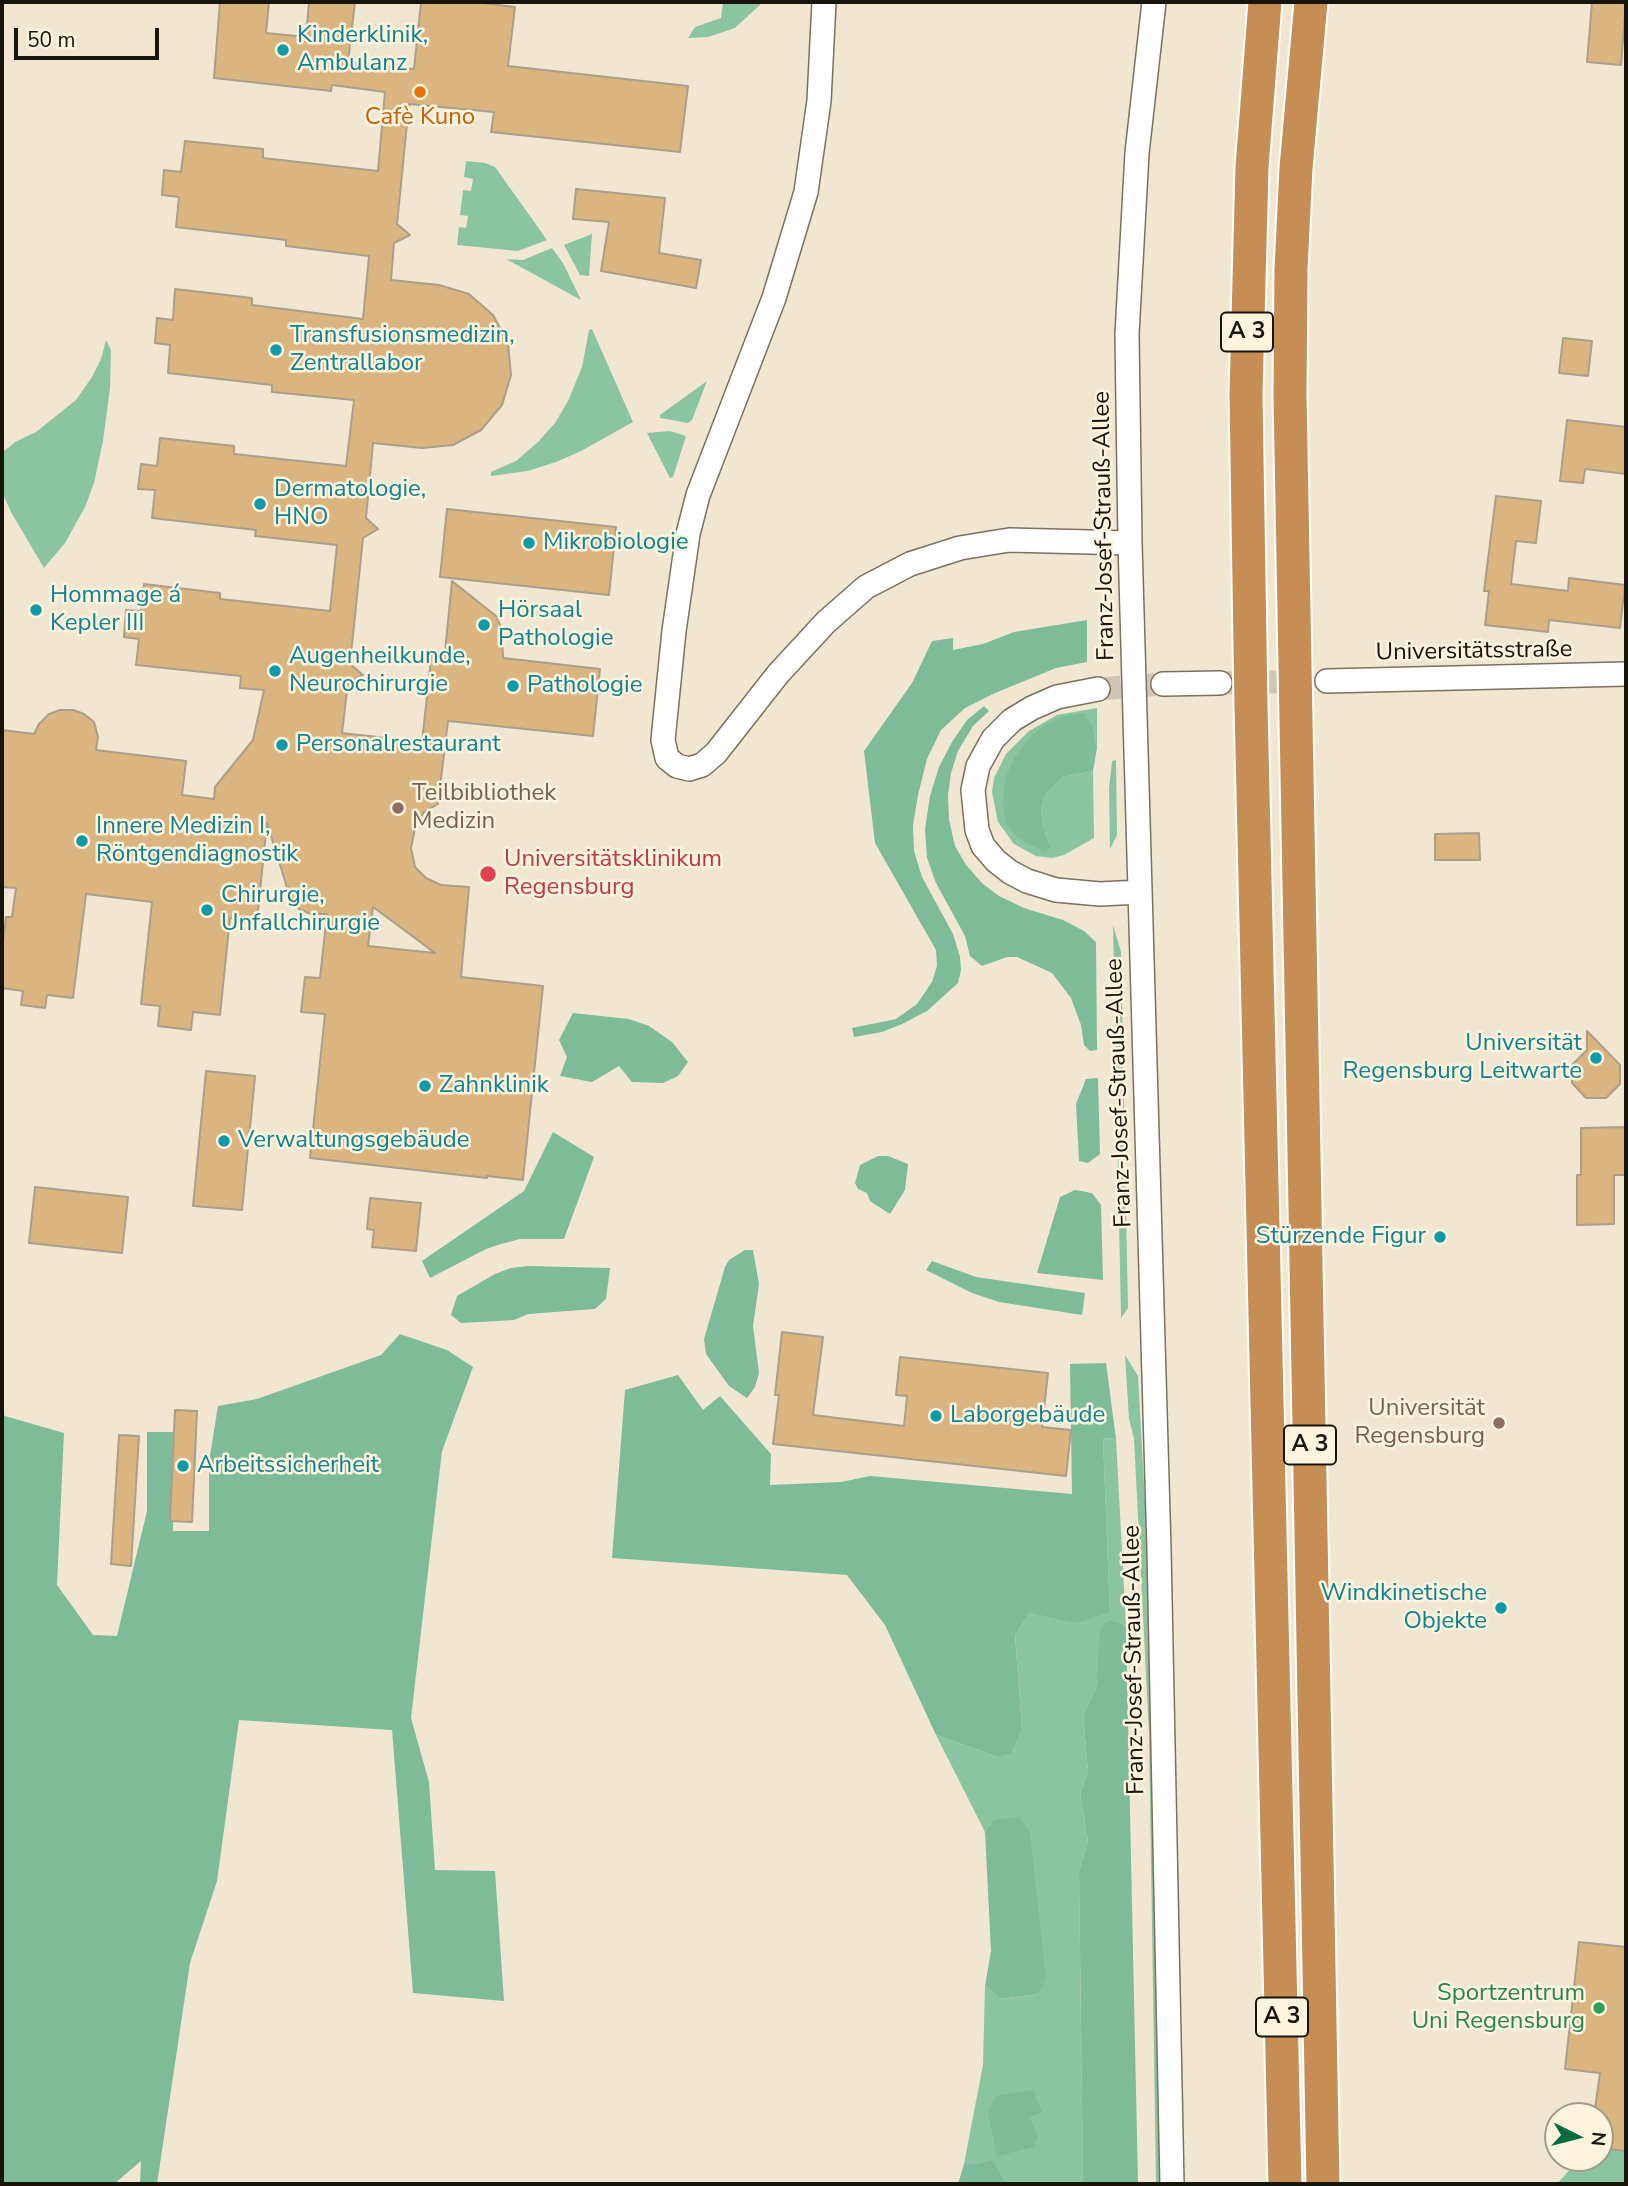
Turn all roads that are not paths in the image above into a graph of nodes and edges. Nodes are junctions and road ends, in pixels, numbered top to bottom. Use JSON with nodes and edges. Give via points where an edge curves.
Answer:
{"nodes":[{"id":1,"x":824,"y":2,"type":"edge"},
{"id":2,"x":1154,"y":2,"type":"edge"},
{"id":3,"x":1265,"y":2,"type":"edge"},
{"id":4,"x":1311,"y":2,"type":"edge"},
{"id":5,"x":1130,"y":543,"type":"junction"},
{"id":6,"x":1625,"y":675,"type":"edge"},
{"id":7,"x":1327,"y":681,"type":"tunnel mouth"},
{"id":8,"x":1220,"y":683,"type":"tunnel mouth"},
{"id":9,"x":1163,"y":684,"type":"tunnel mouth"},
{"id":10,"x":1098,"y":689,"type":"tunnel mouth"},
{"id":11,"x":1140,"y":892,"type":"junction"},
{"id":12,"x":1172,"y":2184,"type":"edge"},
{"id":13,"x":1285,"y":2184,"type":"edge"},
{"id":14,"x":1322,"y":2184,"type":"edge"}],
"edges":[{"from":1,"to":5,"type":"street","via":[[819,101],[806,192],[774,298],[698,495],[688,534],[663,740],[667,758],[688,769],[702,765],[826,622],[866,587],[910,564],[960,548],[1009,540]]},
{"from":2,"to":5,"type":"street","name":"Franz-Josef-Strauß-Allee","via":[[1137,153],[1127,334]]},
{"from":3,"to":13,"type":"highway","number":"A 3","via":[[1252,166],[1246,394]]},
{"from":4,"to":14,"type":"highway","number":"A 3","via":[[1293,218],[1290,395]]},
{"from":5,"to":11,"type":"street","name":"Franz-Josef-Strauß-Allee"},
{"from":6,"to":7,"type":"street","name":"Universitätsstraße"},
{"from":8,"to":9,"type":"street"},
{"from":10,"to":11,"type":"street","via":[[1057,697],[1032,708],[993,739],[978,766],[973,790],[977,830],[996,861],[1027,881],[1056,890]]},
{"from":11,"to":12,"type":"street","name":"Franz-Josef-Strauß-Allee"}]}
